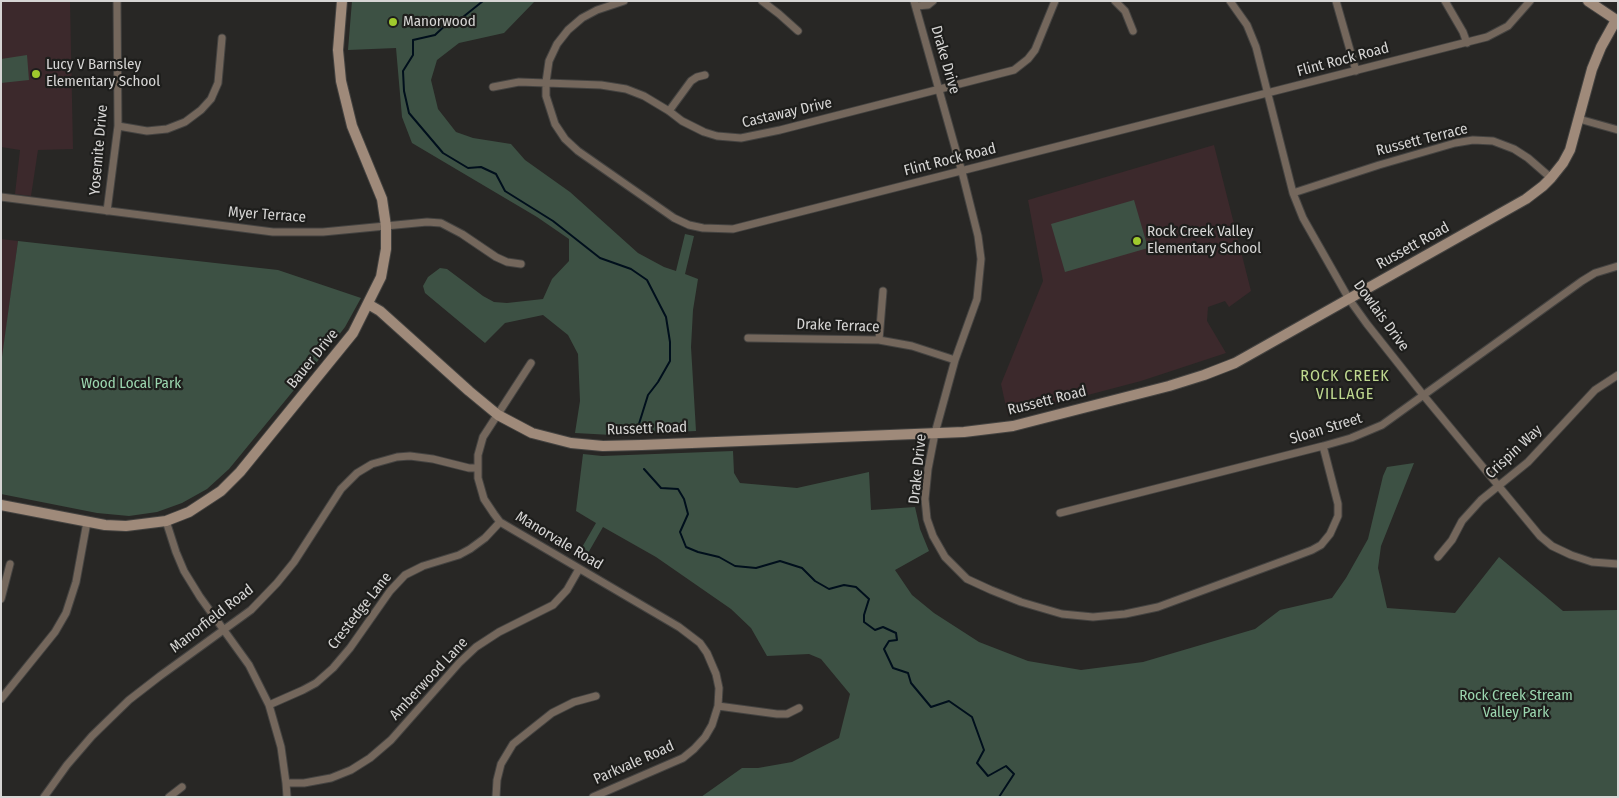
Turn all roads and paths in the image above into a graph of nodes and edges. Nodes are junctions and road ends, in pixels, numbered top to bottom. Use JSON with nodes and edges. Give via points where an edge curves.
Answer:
{"nodes":[{"id":1,"x":117,"y":1,"type":"edge"},
{"id":2,"x":342,"y":1,"type":"edge"},
{"id":3,"x":624,"y":1,"type":"edge"},
{"id":4,"x":762,"y":1,"type":"edge"},
{"id":5,"x":933,"y":1,"type":"edge"},
{"id":6,"x":1055,"y":1,"type":"edge"},
{"id":7,"x":1115,"y":1,"type":"edge"},
{"id":8,"x":1230,"y":1,"type":"edge"},
{"id":9,"x":1336,"y":1,"type":"edge"},
{"id":10,"x":1445,"y":1,"type":"edge"},
{"id":11,"x":1530,"y":1,"type":"edge"},
{"id":12,"x":1588,"y":1,"type":"edge"},
{"id":13,"x":915,"y":3,"type":"edge"},
{"id":14,"x":1617,"y":21,"type":"edge"},
{"id":15,"x":798,"y":31,"type":"dead end"},
{"id":16,"x":1133,"y":32,"type":"dead end"},
{"id":17,"x":222,"y":38,"type":"dead end"},
{"id":18,"x":1467,"y":43,"type":"junction"},
{"id":19,"x":1356,"y":71,"type":"junction"},
{"id":20,"x":705,"y":75,"type":"dead end"},
{"id":21,"x":546,"y":82,"type":"junction"},
{"id":22,"x":493,"y":87,"type":"dead end"},
{"id":23,"x":939,"y":90,"type":"junction"},
{"id":24,"x":1268,"y":94,"type":"junction"},
{"id":25,"x":669,"y":111,"type":"junction"},
{"id":26,"x":1579,"y":119,"type":"junction"},
{"id":27,"x":118,"y":126,"type":"junction"},
{"id":28,"x":1618,"y":130,"type":"edge"},
{"id":29,"x":962,"y":172,"type":"junction"},
{"id":30,"x":1551,"y":178,"type":"junction"},
{"id":31,"x":1293,"y":193,"type":"junction"},
{"id":32,"x":1,"y":197,"type":"edge"},
{"id":33,"x":107,"y":211,"type":"junction"},
{"id":34,"x":386,"y":226,"type":"junction"},
{"id":35,"x":520,"y":264,"type":"dead end"},
{"id":36,"x":1618,"y":266,"type":"edge"},
{"id":37,"x":883,"y":291,"type":"dead end"},
{"id":38,"x":1350,"y":299,"type":"junction"},
{"id":39,"x":368,"y":304,"type":"junction"},
{"id":40,"x":748,"y":338,"type":"dead end"},
{"id":41,"x":879,"y":340,"type":"junction"},
{"id":42,"x":955,"y":360,"type":"junction"},
{"id":43,"x":531,"y":363,"type":"dead end"},
{"id":44,"x":1618,"y":375,"type":"edge"},
{"id":45,"x":1424,"y":396,"type":"junction"},
{"id":46,"x":498,"y":415,"type":"junction"},
{"id":47,"x":935,"y":434,"type":"junction"},
{"id":48,"x":1323,"y":446,"type":"junction"},
{"id":49,"x":478,"y":468,"type":"junction"},
{"id":50,"x":1498,"y":486,"type":"junction"},
{"id":51,"x":1,"y":505,"type":"edge"},
{"id":52,"x":1060,"y":513,"type":"dead end"},
{"id":53,"x":166,"y":521,"type":"junction"},
{"id":54,"x":87,"y":522,"type":"junction"},
{"id":55,"x":500,"y":522,"type":"junction"},
{"id":56,"x":1438,"y":557,"type":"dead end"},
{"id":57,"x":10,"y":564,"type":"dead end"},
{"id":58,"x":1618,"y":564,"type":"edge"},
{"id":59,"x":579,"y":569,"type":"junction"},
{"id":60,"x":1,"y":599,"type":"edge"},
{"id":61,"x":224,"y":630,"type":"junction"},
{"id":62,"x":596,"y":696,"type":"dead end"},
{"id":63,"x":1,"y":699,"type":"edge"},
{"id":64,"x":269,"y":706,"type":"junction"},
{"id":65,"x":718,"y":706,"type":"junction"},
{"id":66,"x":799,"y":708,"type":"dead end"},
{"id":67,"x":286,"y":783,"type":"junction"},
{"id":68,"x":182,"y":788,"type":"dead end"},
{"id":69,"x":44,"y":797,"type":"edge"},
{"id":70,"x":169,"y":797,"type":"edge"},
{"id":71,"x":287,"y":797,"type":"edge"},
{"id":72,"x":496,"y":797,"type":"edge"},
{"id":73,"x":593,"y":797,"type":"edge"}],
"edges":[{"from":1,"to":27,"type":"street","name":"Yosemite Drive"},
{"from":2,"to":34,"type":"street","name":"Bauer Drive","via":[[338,50],[341,81],[352,126],[382,199]]},
{"from":3,"to":21,"type":"street","name":"Flint Rock Road","via":[[597,10],[568,30],[549,61]]},
{"from":4,"to":15,"type":"street"},
{"from":5,"to":13,"type":"street","name":"Drake Drive"},
{"from":6,"to":23,"type":"street","name":"Castaway Drive","via":[[1035,50],[1014,70]]},
{"from":7,"to":16,"type":"street","via":[[1125,11]]},
{"from":8,"to":24,"type":"street","name":"Dowlais Drive","via":[[1247,25],[1256,47]]},
{"from":9,"to":19,"type":"street"},
{"from":10,"to":18,"type":"street"},
{"from":11,"to":18,"type":"street","name":"Flint Rock Road","via":[[1508,26]]},
{"from":12,"to":14,"type":"street"},
{"from":13,"to":23,"type":"street","name":"Drake Drive"},
{"from":14,"to":26,"type":"street","name":"Russett Road","via":[[1592,69]]},
{"from":17,"to":27,"type":"street","via":[[218,83],[211,99],[201,110],[185,122],[167,129],[147,131]]},
{"from":18,"to":19,"type":"street","name":"Flint Rock Road"},
{"from":19,"to":24,"type":"street","name":"Flint Rock Road"},
{"from":20,"to":25,"type":"street","via":[[690,82]]},
{"from":21,"to":22,"type":"street","name":"Castaway Drive","via":[[519,82]]},
{"from":21,"to":25,"type":"street","name":"Castaway Drive","via":[[626,89]]},
{"from":21,"to":29,"type":"street","name":"Flint Rock Road","via":[[546,96],[555,124],[565,139],[688,225],[733,229]]},
{"from":23,"to":25,"type":"street","name":"Castaway Drive","via":[[740,138],[704,132]]},
{"from":23,"to":29,"type":"street","name":"Drake Drive"},
{"from":24,"to":29,"type":"street","name":"Flint Rock Road"},
{"from":24,"to":31,"type":"street","name":"Dowlais Drive"},
{"from":26,"to":28,"type":"street"},
{"from":26,"to":30,"type":"street","name":"Russett Road","via":[[1570,150]]},
{"from":27,"to":33,"type":"street","name":"Yosemite Drive"},
{"from":29,"to":42,"type":"street","name":"Drake Drive","via":[[978,236],[980,272],[977,299]]},
{"from":30,"to":31,"type":"street","name":"Russett Terrace","via":[[1514,148],[1493,141],[1473,140],[1379,165]]},
{"from":30,"to":38,"type":"street","name":"Russett Road","via":[[1526,199]]},
{"from":31,"to":38,"type":"street","name":"Dowlais Drive","via":[[1303,218]]},
{"from":32,"to":33,"type":"street","name":"Myer Terrace"},
{"from":33,"to":34,"type":"street","name":"Myer Terrace","via":[[273,232],[323,232]]},
{"from":34,"to":35,"type":"street","name":"Myer Terrace","via":[[441,223],[496,257]]},
{"from":34,"to":39,"type":"street","name":"Bauer Drive","via":[[384,264]]},
{"from":36,"to":45,"type":"street","name":"Sloan Street","via":[[1582,281]]},
{"from":37,"to":41,"type":"street"},
{"from":38,"to":45,"type":"street","name":"Dowlais Drive"},
{"from":38,"to":47,"type":"street","name":"Russett Road","via":[[1235,363],[1204,375],[1013,426]]},
{"from":39,"to":46,"type":"street","name":"Russett Road","via":[[380,310]]},
{"from":39,"to":53,"type":"street","name":"Bauer Drive","via":[[336,356],[240,472],[206,502]]},
{"from":40,"to":41,"type":"street","name":"Drake Terrace"},
{"from":41,"to":42,"type":"street","name":"Drake Terrace","via":[[912,346]]},
{"from":42,"to":47,"type":"street","name":"Drake Drive"},
{"from":43,"to":46,"type":"street","name":"Manorvale Road"},
{"from":44,"to":50,"type":"street","name":"Crispin Way","via":[[1595,390],[1528,462]]},
{"from":45,"to":48,"type":"street","name":"Sloan Street","via":[[1382,425]]},
{"from":45,"to":50,"type":"street","name":"Dowlais Drive"},
{"from":46,"to":47,"type":"street","name":"Russett Road","via":[[545,438],[570,444],[603,446]]},
{"from":46,"to":49,"type":"street","name":"Manorvale Road","via":[[483,437]]},
{"from":47,"to":48,"type":"street","name":"Drake Drive","via":[[925,499],[927,519],[944,557],[967,579],[991,590],[1050,611],[1094,617],[1158,607],[1320,545],[1330,534],[1338,516],[1338,504]]},
{"from":48,"to":52,"type":"street","name":"Sloan Street"},
{"from":49,"to":55,"type":"street","name":"Manorvale Road","via":[[484,499]]},
{"from":49,"to":61,"type":"street","name":"Manorfield Road","via":[[410,456],[372,464],[357,473],[340,489],[278,583],[251,610]]},
{"from":50,"to":56,"type":"street","name":"Crispin Way","via":[[1462,521]]},
{"from":50,"to":58,"type":"street","name":"Dowlais Drive","via":[[1552,546],[1592,562]]},
{"from":51,"to":54,"type":"street","name":"Bauer Drive"},
{"from":53,"to":54,"type":"street","name":"Bauer Drive","via":[[126,526]]},
{"from":53,"to":61,"type":"street","via":[[184,570]]},
{"from":54,"to":63,"type":"street","via":[[76,582],[66,613],[55,632]]},
{"from":55,"to":59,"type":"street","name":"Manorvale Road"},
{"from":55,"to":64,"type":"street","name":"Crestedge Lane","via":[[470,550],[405,575],[333,668],[316,683]]},
{"from":57,"to":60,"type":"street"},
{"from":59,"to":65,"type":"street","name":"Manorvale Road","via":[[679,627],[700,643],[716,674]]},
{"from":59,"to":67,"type":"street","name":"Amberwood Lane","via":[[567,590],[553,605],[476,647],[391,740],[370,758],[331,778]]},
{"from":61,"to":64,"type":"street","via":[[249,666]]},
{"from":61,"to":69,"type":"street","name":"Manorfield Road","via":[[129,700],[67,765]]},
{"from":62,"to":72,"type":"street","via":[[574,702],[552,714],[513,744],[500,764]]},
{"from":64,"to":67,"type":"street","via":[[281,747]]},
{"from":65,"to":66,"type":"street","via":[[777,714],[787,714]]},
{"from":65,"to":73,"type":"street","name":"Parkvale Road","via":[[705,737],[683,758]]},
{"from":67,"to":71,"type":"street"},
{"from":68,"to":70,"type":"street"}]}
